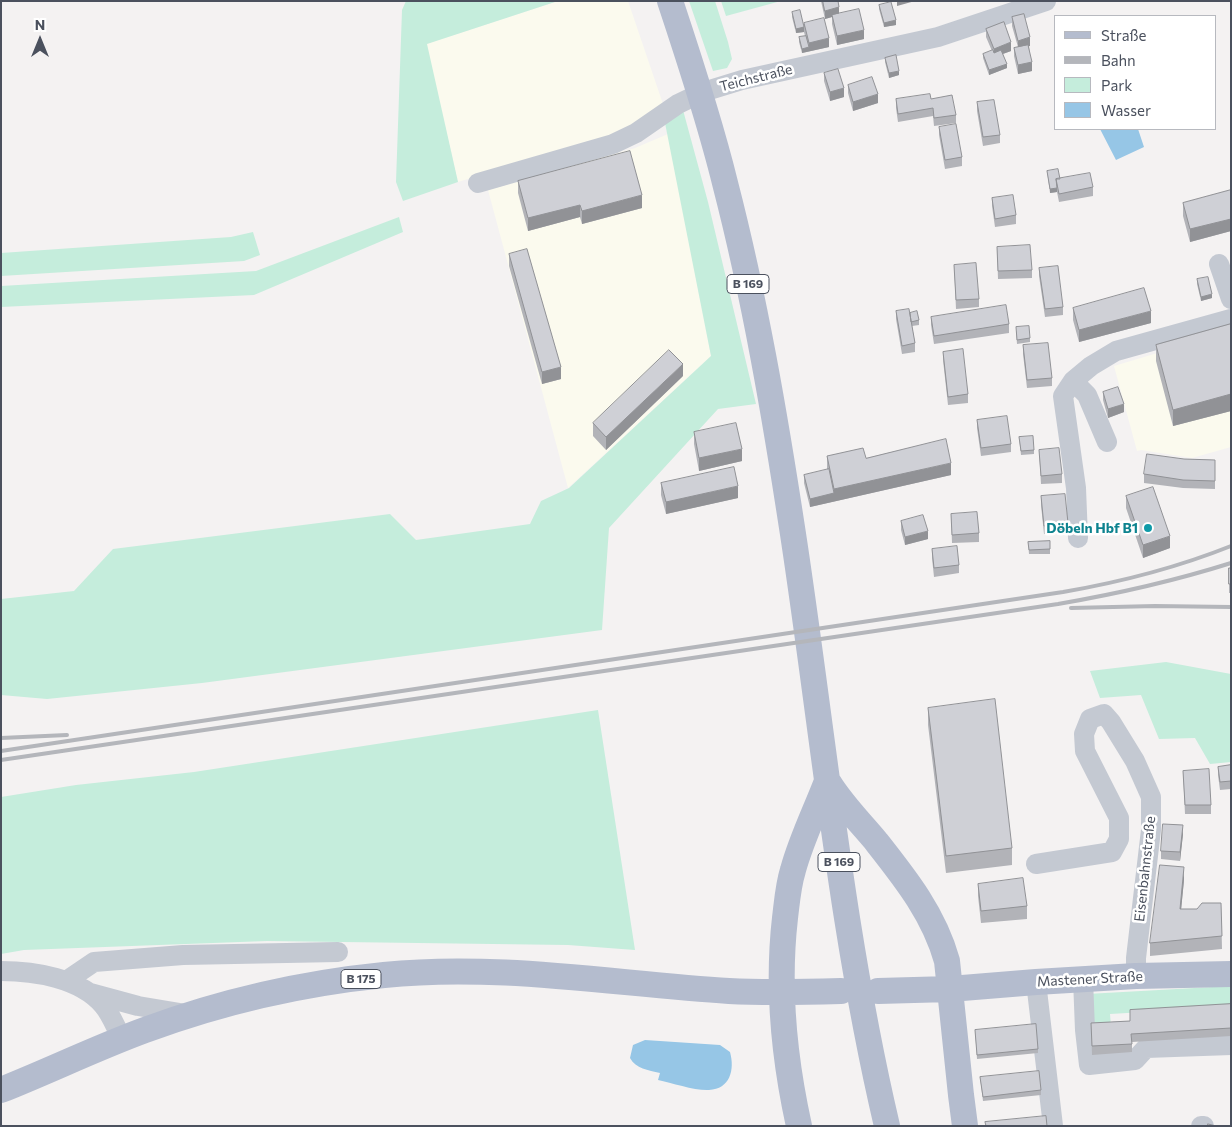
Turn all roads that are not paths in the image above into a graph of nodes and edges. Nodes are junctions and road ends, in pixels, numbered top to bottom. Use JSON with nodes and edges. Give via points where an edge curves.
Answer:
{"nodes":[{"id":1,"x":670,"y":1,"type":"edge"},
{"id":2,"x":1046,"y":1,"type":"edge"},
{"id":3,"x":478,"y":182,"type":"dead end"},
{"id":4,"x":1219,"y":264,"type":"dead end"},
{"id":5,"x":1231,"y":299,"type":"edge"},
{"id":6,"x":1231,"y":319,"type":"edge"},
{"id":7,"x":1072,"y":381,"type":"junction"},
{"id":8,"x":1107,"y":442,"type":"dead end"},
{"id":9,"x":1078,"y":538,"type":"dead end"},
{"id":10,"x":827,"y":780,"type":"junction"},
{"id":11,"x":1036,"y":864,"type":"dead end"},
{"id":12,"x":338,"y":952,"type":"dead end"},
{"id":13,"x":1,"y":971,"type":"edge"},
{"id":14,"x":1231,"y":974,"type":"edge"},
{"id":15,"x":1136,"y":976,"type":"junction"},
{"id":16,"x":1084,"y":979,"type":"junction"},
{"id":17,"x":66,"y":981,"type":"junction"},
{"id":18,"x":1036,"y":982,"type":"junction"},
{"id":19,"x":950,"y":989,"type":"junction"},
{"id":20,"x":842,"y":991,"type":"dead end"},
{"id":21,"x":878,"y":991,"type":"dead end"},
{"id":22,"x":88,"y":992,"type":"junction"},
{"id":23,"x":782,"y":992,"type":"junction"},
{"id":24,"x":190,"y":1014,"type":"junction"},
{"id":25,"x":122,"y":1039,"type":"junction"},
{"id":26,"x":1231,"y":1045,"type":"edge"},
{"id":27,"x":1,"y":1090,"type":"edge"},
{"id":28,"x":799,"y":1126,"type":"edge"},
{"id":29,"x":887,"y":1126,"type":"edge"},
{"id":30,"x":966,"y":1126,"type":"edge"},
{"id":31,"x":1053,"y":1126,"type":"edge"}],
"edges":[{"from":1,"to":10,"type":"main road","number":"B 169","via":[[712,134],[752,303],[778,435]]},
{"from":2,"to":3,"type":"street","name":"Teichstraße","via":[[938,37],[742,80],[703,92],[614,144]]},
{"from":4,"to":5,"type":"street"},
{"from":6,"to":7,"type":"street","via":[[1116,351]]},
{"from":7,"to":8,"type":"street","via":[[1087,395]]},
{"from":7,"to":9,"type":"street","via":[[1064,396],[1076,488]]},
{"from":10,"to":19,"type":"main road","via":[[918,896],[942,943]]},
{"from":10,"to":23,"type":"main road","via":[[788,890],[782,947]]},
{"from":10,"to":29,"type":"main road","number":"B 169","via":[[867,1033]]},
{"from":11,"to":15,"type":"street","name":"Eisenbahnstraße","via":[[1112,852],[1119,839],[1119,818],[1085,751],[1084,734],[1090,719],[1104,714],[1135,761],[1152,797]]},
{"from":12,"to":17,"type":"street","via":[[184,955],[94,962]]},
{"from":13,"to":17,"type":"street","via":[[23,971]]},
{"from":14,"to":15,"type":"main road","name":"Mastener Straße"},
{"from":15,"to":16,"type":"main road","name":"Mastener Straße"},
{"from":16,"to":18,"type":"main road","name":"Mastener Straße"},
{"from":16,"to":26,"type":"street","via":[[1089,1065],[1135,1060],[1146,1048]]},
{"from":17,"to":22,"type":"street"},
{"from":18,"to":19,"type":"main road","name":"Mastener Straße"},
{"from":18,"to":31,"type":"street"},
{"from":19,"to":21,"type":"main road","name":"Mastener Straße"},
{"from":19,"to":30,"type":"main road"},
{"from":20,"to":23,"type":"main road","number":"B 175"},
{"from":22,"to":24,"type":"street","via":[[138,1006]]},
{"from":22,"to":25,"type":"street","via":[[104,1006]]},
{"from":23,"to":24,"type":"main road","number":"B 175","via":[[460,972],[385,975],[288,990]]},
{"from":23,"to":28,"type":"main road","via":[[783,1030]]},
{"from":24,"to":25,"type":"main road","number":"B 175"},
{"from":25,"to":27,"type":"main road","number":"B 175"}]}
